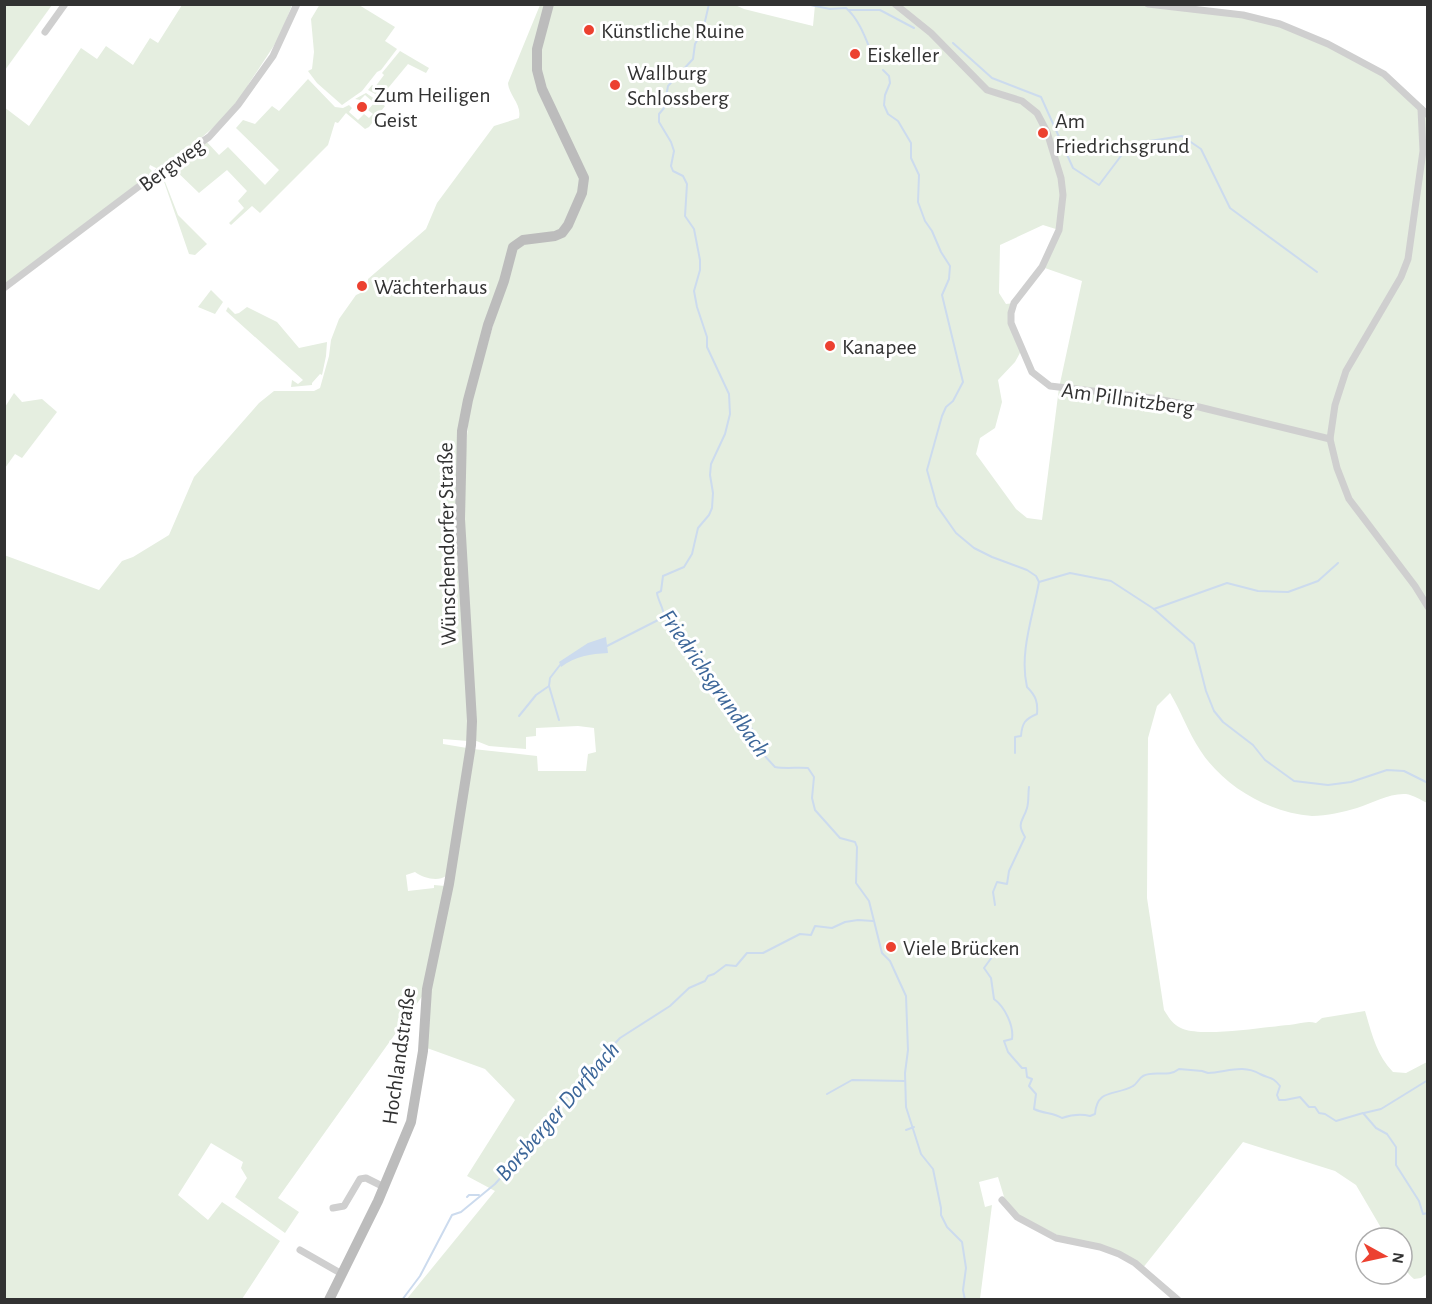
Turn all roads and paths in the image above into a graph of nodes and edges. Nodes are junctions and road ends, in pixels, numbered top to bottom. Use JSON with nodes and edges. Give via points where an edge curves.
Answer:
{"nodes":[{"id":1,"x":65,"y":4,"type":"edge"},
{"id":2,"x":297,"y":4,"type":"edge"},
{"id":3,"x":549,"y":4,"type":"edge"},
{"id":4,"x":896,"y":4,"type":"edge"},
{"id":5,"x":1148,"y":4,"type":"edge"},
{"id":6,"x":45,"y":32,"type":"dead end"},
{"id":7,"x":1421,"y":109,"type":"junction"},
{"id":8,"x":1428,"y":115,"type":"edge"},
{"id":9,"x":4,"y":288,"type":"edge"},
{"id":10,"x":1330,"y":439,"type":"junction"},
{"id":11,"x":1428,"y":607,"type":"edge"},
{"id":12,"x":431,"y":962,"type":"joint"},
{"id":13,"x":384,"y":1187,"type":"junction"},
{"id":14,"x":1002,"y":1200,"type":"dead end"},
{"id":15,"x":333,"y":1208,"type":"dead end"},
{"id":16,"x":300,"y":1250,"type":"dead end"},
{"id":17,"x":342,"y":1274,"type":"junction"},
{"id":18,"x":329,"y":1299,"type":"edge"},
{"id":19,"x":1178,"y":1299,"type":"edge"}],
"edges":[{"from":1,"to":6,"type":"street"},
{"from":2,"to":9,"type":"street","name":"Bergweg","via":[[273,56],[209,137]]},
{"from":3,"to":12,"type":"street","name":"Wünschendorfer Straße","via":[[538,45],[539,79],[584,185],[562,233],[523,240],[513,247],[468,400],[462,431],[460,509],[471,746]]},
{"from":4,"to":10,"type":"street","name":"Am Pillnitzberg","via":[[987,90],[1022,101],[1037,113],[1050,141],[1064,195],[1059,230],[1042,267],[1014,303],[1011,313],[1011,323],[1032,372],[1050,387],[1164,400]]},
{"from":5,"to":7,"type":"street","via":[[1243,15],[1280,24],[1384,74]]},
{"from":7,"to":8,"type":"street"},
{"from":7,"to":10,"type":"street","via":[[1423,151],[1408,259],[1401,278],[1346,371]]},
{"from":10,"to":11,"type":"street","via":[[1349,499]]},
{"from":12,"to":13,"type":"street","name":"Hochlandstraße","via":[[423,1052],[411,1122]]},
{"from":13,"to":15,"type":"street","via":[[360,1179],[344,1206]]},
{"from":13,"to":17,"type":"street","name":"Hochlandstraße"},
{"from":14,"to":19,"type":"street","via":[[1017,1217],[1056,1239],[1100,1246],[1119,1254]]},
{"from":16,"to":17,"type":"street"},
{"from":17,"to":18,"type":"street","name":"Hochlandstraße"}]}
